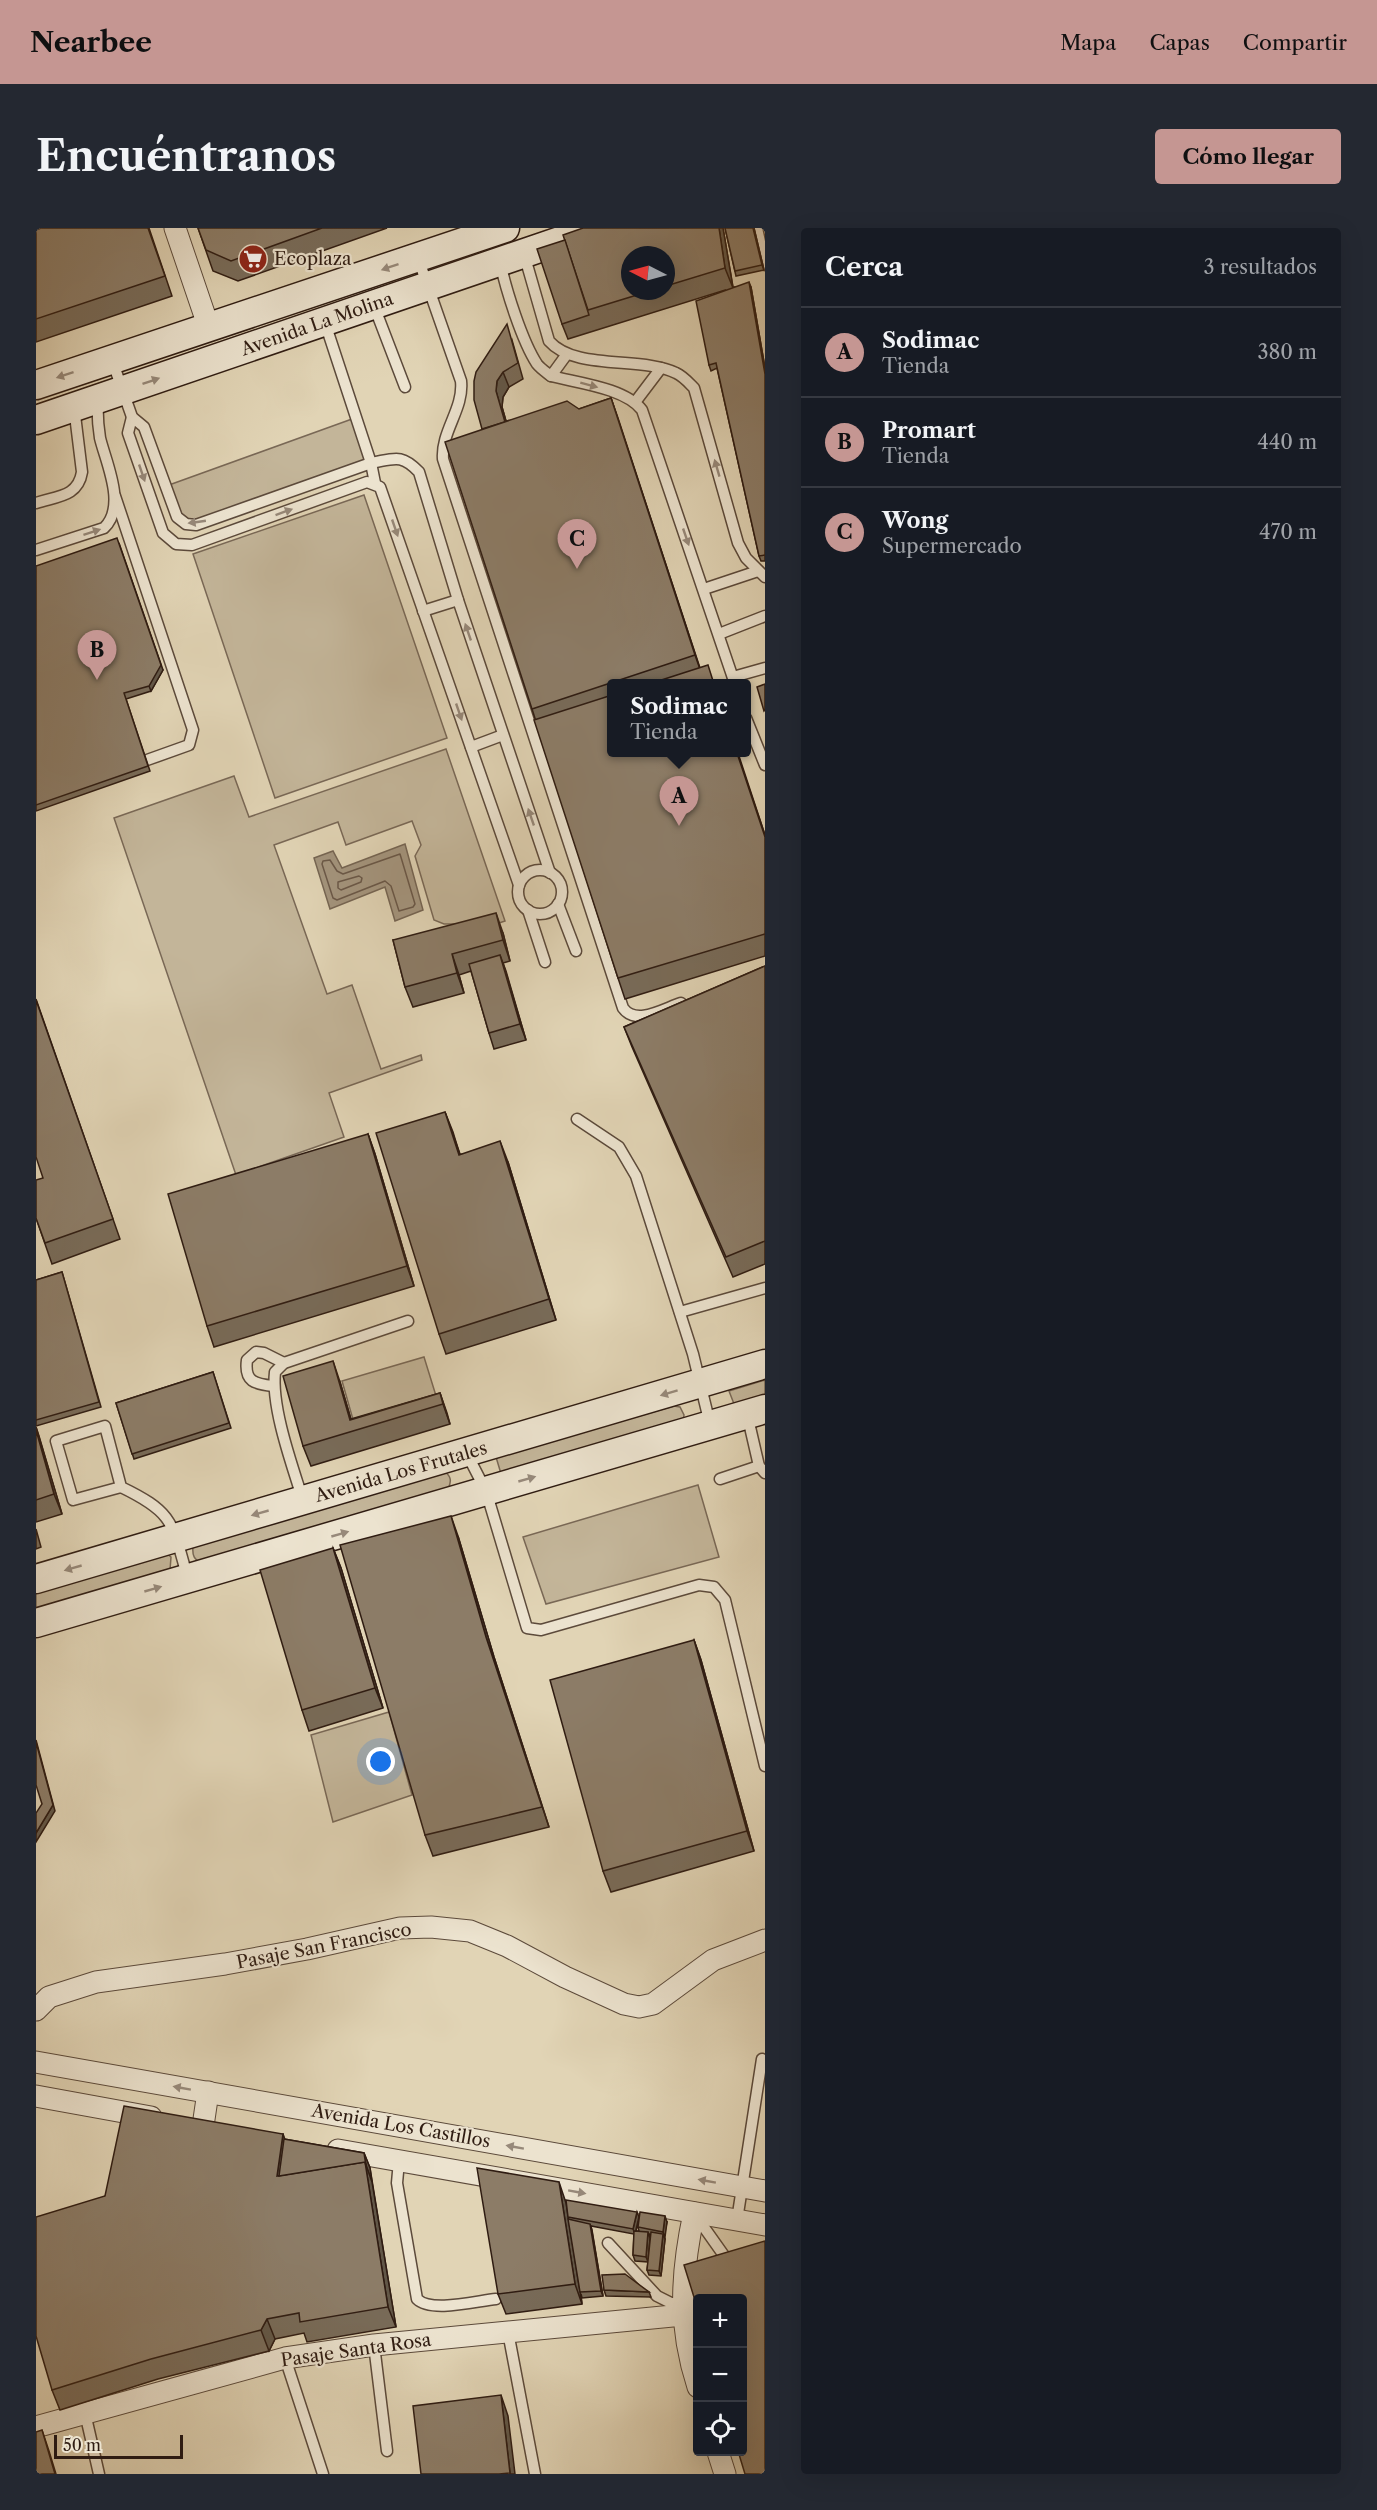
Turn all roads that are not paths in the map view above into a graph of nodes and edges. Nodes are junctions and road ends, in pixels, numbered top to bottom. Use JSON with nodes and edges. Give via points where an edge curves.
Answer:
{"nodes":[{"id":1,"x":175,"y":228,"type":"edge"},
{"id":2,"x":505,"y":228,"type":"edge"},
{"id":3,"x":598,"y":228,"type":"edge"},
{"id":4,"x":757,"y":228,"type":"edge"},
{"id":5,"x":470,"y":234,"type":"edge"},
{"id":6,"x":418,"y":258,"type":"junction"},
{"id":7,"x":502,"y":261,"type":"junction"},
{"id":8,"x":765,"y":265,"type":"edge"},
{"id":9,"x":428,"y":287,"type":"junction"},
{"id":10,"x":374,"y":305,"type":"junction"},
{"id":11,"x":325,"y":322,"type":"junction"},
{"id":12,"x":543,"y":323,"type":"junction"},
{"id":13,"x":209,"y":328,"type":"junction"},
{"id":14,"x":522,"y":330,"type":"junction"},
{"id":15,"x":530,"y":348,"type":"junction"},
{"id":16,"x":517,"y":354,"type":"edge"},
{"id":17,"x":567,"y":354,"type":"junction"},
{"id":18,"x":112,"y":360,"type":"junction"},
{"id":19,"x":661,"y":368,"type":"junction"},
{"id":20,"x":551,"y":376,"type":"junction"},
{"id":21,"x":36,"y":385,"type":"edge"},
{"id":22,"x":405,"y":387,"type":"dead end"},
{"id":23,"x":98,"y":399,"type":"junction"},
{"id":24,"x":636,"y":401,"type":"junction"},
{"id":25,"x":132,"y":417,"type":"junction"},
{"id":26,"x":36,"y":420,"type":"edge"},
{"id":27,"x":371,"y":463,"type":"junction"},
{"id":28,"x":375,"y":483,"type":"junction"},
{"id":29,"x":115,"y":496,"type":"junction"},
{"id":30,"x":36,"y":502,"type":"edge"},
{"id":31,"x":36,"y":550,"type":"edge"},
{"id":32,"x":762,"y":574,"type":"edge"},
{"id":33,"x":704,"y":589,"type":"junction"},
{"id":34,"x":458,"y":600,"type":"junction"},
{"id":35,"x":423,"y":611,"type":"junction"},
{"id":36,"x":765,"y":616,"type":"edge"},
{"id":37,"x":719,"y":634,"type":"junction"},
{"id":38,"x":765,"y":668,"type":"edge"},
{"id":39,"x":734,"y":679,"type":"edge"},
{"id":40,"x":737,"y":679,"type":"edge"},
{"id":41,"x":751,"y":728,"type":"edge"},
{"id":42,"x":503,"y":735,"type":"junction"},
{"id":43,"x":471,"y":747,"type":"junction"},
{"id":44,"x":147,"y":760,"type":"edge"},
{"id":45,"x":765,"y":765,"type":"edge"},
{"id":46,"x":550,"y":873,"type":"junction"},
{"id":47,"x":519,"y":885,"type":"junction"},
{"id":48,"x":558,"y":904,"type":"junction"},
{"id":49,"x":528,"y":910,"type":"junction"},
{"id":50,"x":576,"y":951,"type":"dead end"},
{"id":51,"x":545,"y":962,"type":"dead end"},
{"id":52,"x":693,"y":999,"type":"edge"},
{"id":53,"x":577,"y":1119,"type":"dead end"},
{"id":54,"x":765,"y":1288,"type":"edge"},
{"id":55,"x":681,"y":1312,"type":"junction"},
{"id":56,"x":408,"y":1321,"type":"dead end"},
{"id":57,"x":284,"y":1363,"type":"junction"},
{"id":58,"x":765,"y":1364,"type":"edge"},
{"id":59,"x":700,"y":1383,"type":"junction"},
{"id":60,"x":273,"y":1386,"type":"junction"},
{"id":61,"x":756,"y":1412,"type":"edge"},
{"id":62,"x":710,"y":1425,"type":"junction"},
{"id":63,"x":466,"y":1453,"type":"junction"},
{"id":64,"x":762,"y":1470,"type":"edge"},
{"id":65,"x":720,"y":1479,"type":"dead end"},
{"id":66,"x":121,"y":1487,"type":"junction"},
{"id":67,"x":486,"y":1491,"type":"junction"},
{"id":68,"x":303,"y":1500,"type":"junction"},
{"id":69,"x":177,"y":1537,"type":"junction"},
{"id":70,"x":36,"y":1579,"type":"edge"},
{"id":71,"x":188,"y":1579,"type":"junction"},
{"id":72,"x":36,"y":1623,"type":"edge"},
{"id":73,"x":765,"y":1766,"type":"edge"},
{"id":74,"x":765,"y":1940,"type":"edge"},
{"id":75,"x":36,"y":2010,"type":"edge"},
{"id":76,"x":762,"y":2059,"type":"dead end"},
{"id":77,"x":36,"y":2062,"type":"edge"},
{"id":78,"x":36,"y":2068,"type":"edge"},
{"id":79,"x":131,"y":2079,"type":"junction"},
{"id":80,"x":208,"y":2092,"type":"junction"},
{"id":81,"x":40,"y":2097,"type":"edge"},
{"id":82,"x":126,"y":2113,"type":"junction"},
{"id":83,"x":203,"y":2126,"type":"junction"},
{"id":84,"x":224,"y":2130,"type":"edge"},
{"id":85,"x":439,"y":2133,"type":"junction"},
{"id":86,"x":318,"y":2146,"type":"edge"},
{"id":87,"x":399,"y":2161,"type":"junction"},
{"id":88,"x":433,"y":2167,"type":"junction"},
{"id":89,"x":662,"y":2173,"type":"junction"},
{"id":90,"x":742,"y":2187,"type":"junction"},
{"id":91,"x":765,"y":2191,"type":"edge"},
{"id":92,"x":659,"y":2206,"type":"junction"},
{"id":93,"x":694,"y":2213,"type":"junction"},
{"id":94,"x":737,"y":2220,"type":"junction"},
{"id":95,"x":765,"y":2225,"type":"edge"},
{"id":96,"x":608,"y":2243,"type":"dead end"},
{"id":97,"x":734,"y":2270,"type":"edge"},
{"id":98,"x":496,"y":2299,"type":"edge"},
{"id":99,"x":682,"y":2309,"type":"junction"},
{"id":100,"x":508,"y":2332,"type":"junction"},
{"id":101,"x":374,"y":2345,"type":"junction"},
{"id":102,"x":285,"y":2358,"type":"junction"},
{"id":103,"x":693,"y":2363,"type":"edge"},
{"id":104,"x":85,"y":2413,"type":"junction"},
{"id":105,"x":36,"y":2427,"type":"edge"},
{"id":106,"x":387,"y":2451,"type":"dead end"},
{"id":107,"x":720,"y":2456,"type":"edge"},
{"id":108,"x":99,"y":2474,"type":"edge"},
{"id":109,"x":322,"y":2474,"type":"edge"},
{"id":110,"x":535,"y":2474,"type":"edge"},
{"id":111,"x":725,"y":2474,"type":"edge"}],
"edges":[{"from":1,"to":13,"type":"street"},
{"from":2,"to":5,"type":"main road","name":"Avenida La Molina"},
{"from":3,"to":7,"type":"main road","name":"Avenida La Molina"},
{"from":4,"to":8,"type":"lane"},
{"from":5,"to":6,"type":"main road","name":"Avenida La Molina"},
{"from":5,"to":7,"type":"street"},
{"from":6,"to":9,"type":"lane"},
{"from":6,"to":13,"type":"main road","name":"Avenida La Molina","one_way":true},
{"from":7,"to":9,"type":"main road","name":"Avenida La Molina"},
{"from":7,"to":12,"type":"lane"},
{"from":7,"to":14,"type":"lane","via":[[505,286]]},
{"from":9,"to":10,"type":"main road","name":"Avenida La Molina"},
{"from":9,"to":52,"type":"lane","via":[[461,381],[460,400],[442,447],[443,459],[623,1008],[636,1018]]},
{"from":10,"to":11,"type":"main road","name":"Avenida La Molina"},
{"from":10,"to":22,"type":"lane"},
{"from":23,"to":11,"type":"main road","name":"Avenida La Molina","one_way":true},
{"from":11,"to":27,"type":"lane"},
{"from":12,"to":14,"type":"lane"},
{"from":12,"to":17,"type":"lane","via":[[549,341]]},
{"from":13,"to":18,"type":"main road","name":"Avenida La Molina"},
{"from":14,"to":15,"type":"lane"},
{"from":15,"to":16,"type":"lane"},
{"from":15,"to":20,"type":"lane","via":[[537,364]]},
{"from":17,"to":19,"type":"lane"},
{"from":17,"to":20,"type":"lane"},
{"from":18,"to":21,"type":"main road","name":"Avenida La Molina","one_way":true},
{"from":18,"to":23,"type":"lane"},
{"from":19,"to":24,"type":"lane"},
{"from":32,"to":19,"type":"lane","one_way":true,"via":[[738,543],[694,388],[677,374]]},
{"from":20,"to":24,"type":"lane","one_way":true},
{"from":23,"to":25,"type":"lane"},
{"from":23,"to":26,"type":"main road","name":"Avenida La Molina"},
{"from":23,"to":29,"type":"lane","via":[[100,436]]},
{"from":23,"to":30,"type":"lane","via":[[80,482],[75,490]]},
{"from":24,"to":33,"type":"lane","one_way":true},
{"from":27,"to":25,"type":"lane","one_way":true,"via":[[196,525],[186,524],[177,517],[144,427]]},
{"from":25,"to":28,"type":"lane","one_way":true,"via":[[128,433],[155,513],[163,533],[176,544],[192,545],[367,482]]},
{"from":27,"to":28,"type":"lane"},
{"from":27,"to":34,"type":"lane","via":[[398,457],[419,472]]},
{"from":28,"to":35,"type":"lane","one_way":true,"via":[[380,487]]},
{"from":31,"to":29,"type":"lane","one_way":true,"via":[[104,528],[113,513]]},
{"from":29,"to":44,"type":"lane","via":[[193,730],[189,745]]},
{"from":32,"to":33,"type":"lane"},
{"from":33,"to":37,"type":"lane"},
{"from":34,"to":35,"type":"lane"},
{"from":42,"to":34,"type":"lane","one_way":true},
{"from":35,"to":43,"type":"lane","one_way":true},
{"from":36,"to":37,"type":"lane"},
{"from":37,"to":39,"type":"lane"},
{"from":38,"to":40,"type":"lane"},
{"from":41,"to":45,"type":"lane"},
{"from":42,"to":43,"type":"lane"},
{"from":46,"to":42,"type":"lane","one_way":true},
{"from":43,"to":47,"type":"lane"},
{"from":46,"to":47,"type":"lane","via":[[536,870]]},
{"from":46,"to":48,"type":"lane","via":[[561,890]]},
{"from":47,"to":49,"type":"lane","via":[[519,899]]},
{"from":48,"to":49,"type":"lane","via":[[541,914]]},
{"from":48,"to":50,"type":"lane"},
{"from":49,"to":51,"type":"lane"},
{"from":53,"to":55,"type":"lane","via":[[620,1147],[630,1161]]},
{"from":54,"to":55,"type":"lane"},
{"from":55,"to":59,"type":"lane"},
{"from":56,"to":57,"type":"lane"},
{"from":57,"to":60,"type":"lane","via":[[274,1372]]},
{"from":57,"to":60,"type":"lane","via":[[256,1352],[247,1360],[251,1381]]},
{"from":58,"to":59,"type":"main road","name":"Avenida Los Frutales"},
{"from":59,"to":62,"type":"lane"},
{"from":59,"to":63,"type":"main road","name":"Avenida Los Frutales","one_way":true},
{"from":60,"to":68,"type":"lane"},
{"from":61,"to":62,"type":"main road"},
{"from":61,"to":64,"type":"lane"},
{"from":67,"to":62,"type":"main road","one_way":true},
{"from":63,"to":67,"type":"lane"},
{"from":63,"to":68,"type":"main road","name":"Avenida Los Frutales"},
{"from":64,"to":65,"type":"lane"},
{"from":66,"to":66,"type":"lane","via":[[105,1426],[56,1442],[73,1500]]},
{"from":66,"to":69,"type":"lane","via":[[157,1507],[169,1518]]},
{"from":71,"to":67,"type":"main road","one_way":true},
{"from":67,"to":73,"type":"lane","via":[[527,1628],[533,1630],[699,1585],[714,1587],[725,1600]]},
{"from":68,"to":69,"type":"main road","name":"Avenida Los Frutales","one_way":true},
{"from":69,"to":70,"type":"main road","name":"Avenida Los Frutales","one_way":true},
{"from":69,"to":71,"type":"lane"},
{"from":72,"to":71,"type":"main road","one_way":true},
{"from":74,"to":75,"type":"street","name":"Pasaje San Francisco","via":[[713,1960],[653,2004],[639,2007],[616,2000],[470,1931],[431,1927],[399,1928],[225,1964],[96,1982],[49,1997]]},
{"from":76,"to":90,"type":"lane"},
{"from":77,"to":79,"type":"street","name":"Avenida Los Castillos"},
{"from":78,"to":81,"type":"street"},
{"from":80,"to":79,"type":"street","name":"Avenida Los Castillos","one_way":true},
{"from":79,"to":82,"type":"street"},
{"from":80,"to":83,"type":"street"},
{"from":80,"to":85,"type":"street","name":"Avenida Los Castillos"},
{"from":81,"to":82,"type":"street"},
{"from":82,"to":83,"type":"street"},
{"from":83,"to":84,"type":"street"},
{"from":85,"to":88,"type":"street"},
{"from":89,"to":85,"type":"street","name":"Avenida Los Castillos","one_way":true},
{"from":86,"to":87,"type":"street","name":"Avenida Los Castillos"},
{"from":87,"to":88,"type":"street","name":"Avenida Los Castillos"},
{"from":87,"to":98,"type":"lane","via":[[397,2183],[417,2299],[433,2307]]},
{"from":88,"to":92,"type":"street","name":"Avenida Los Castillos","one_way":true},
{"from":90,"to":89,"type":"street","name":"Avenida Los Castillos","one_way":true},
{"from":89,"to":92,"type":"street"},
{"from":90,"to":91,"type":"street","name":"Avenida Los Castillos"},
{"from":90,"to":94,"type":"lane"},
{"from":92,"to":93,"type":"street","name":"Avenida Los Castillos"},
{"from":93,"to":94,"type":"street","name":"Avenida Los Castillos"},
{"from":93,"to":97,"type":"lane"},
{"from":93,"to":99,"type":"street"},
{"from":94,"to":95,"type":"street","name":"Avenida Los Castillos"},
{"from":96,"to":99,"type":"lane","via":[[657,2296]]},
{"from":99,"to":100,"type":"street","name":"Pasaje Santa Rosa"},
{"from":99,"to":103,"type":"street"},
{"from":100,"to":101,"type":"street","name":"Pasaje Santa Rosa"},
{"from":100,"to":110,"type":"lane"},
{"from":101,"to":102,"type":"street","name":"Pasaje Santa Rosa"},
{"from":101,"to":106,"type":"lane"},
{"from":102,"to":104,"type":"street","name":"Pasaje Santa Rosa"},
{"from":102,"to":109,"type":"lane"},
{"from":104,"to":105,"type":"street","name":"Pasaje Santa Rosa"},
{"from":104,"to":108,"type":"lane"},
{"from":107,"to":111,"type":"street"}]}
